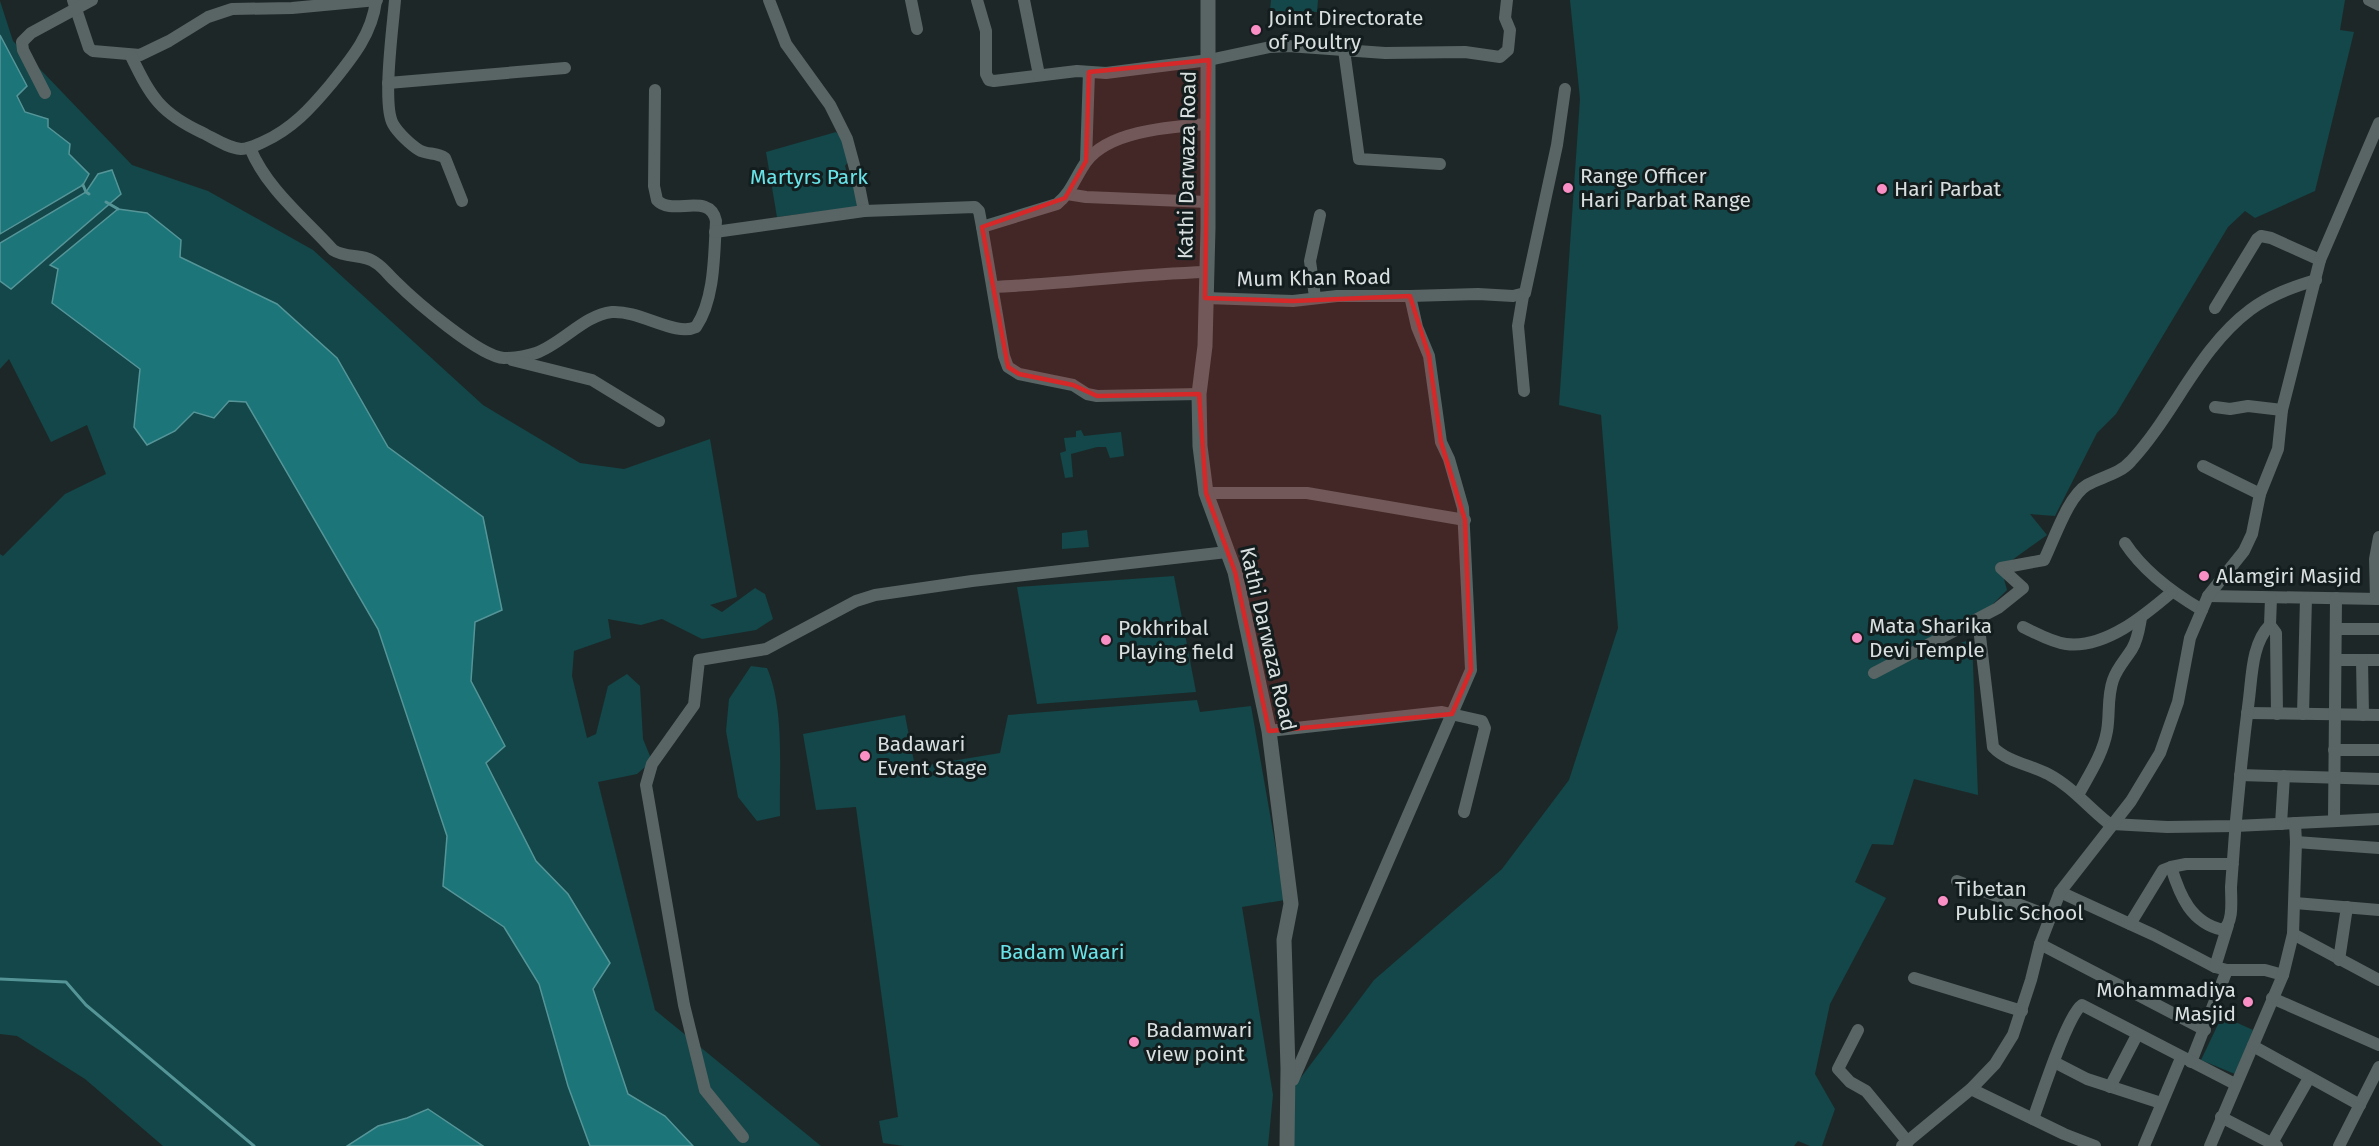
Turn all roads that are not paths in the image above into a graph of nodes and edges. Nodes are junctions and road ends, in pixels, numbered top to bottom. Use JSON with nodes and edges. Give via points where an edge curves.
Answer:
{"nodes":[{"id":1,"x":92,"y":0,"type":"edge"},
{"id":2,"x":376,"y":0,"type":"edge"},
{"id":3,"x":394,"y":0,"type":"edge"},
{"id":4,"x":769,"y":0,"type":"edge"},
{"id":5,"x":911,"y":0,"type":"edge"},
{"id":6,"x":976,"y":0,"type":"edge"},
{"id":7,"x":1024,"y":0,"type":"edge"},
{"id":8,"x":1208,"y":0,"type":"edge"},
{"id":9,"x":1507,"y":0,"type":"edge"},
{"id":10,"x":2369,"y":0,"type":"edge"},
{"id":11,"x":74,"y":5,"type":"edge"},
{"id":12,"x":2379,"y":5,"type":"edge"},
{"id":13,"x":917,"y":29,"type":"dead end"},
{"id":14,"x":1344,"y":50,"type":"junction"},
{"id":15,"x":131,"y":56,"type":"junction"},
{"id":16,"x":1209,"y":60,"type":"junction"},
{"id":17,"x":565,"y":68,"type":"dead end"},
{"id":18,"x":1089,"y":72,"type":"junction"},
{"id":19,"x":1039,"y":75,"type":"junction"},
{"id":20,"x":388,"y":82,"type":"junction"},
{"id":21,"x":1566,"y":89,"type":"dead end"},
{"id":22,"x":655,"y":90,"type":"dead end"},
{"id":23,"x":45,"y":93,"type":"dead end"},
{"id":24,"x":2379,"y":123,"type":"edge"},
{"id":25,"x":1208,"y":124,"type":"junction"},
{"id":26,"x":249,"y":148,"type":"junction"},
{"id":27,"x":1086,"y":161,"type":"junction"},
{"id":28,"x":1440,"y":164,"type":"dead end"},
{"id":29,"x":1067,"y":194,"type":"junction"},
{"id":30,"x":462,"y":201,"type":"dead end"},
{"id":31,"x":1208,"y":202,"type":"junction"},
{"id":32,"x":864,"y":212,"type":"junction"},
{"id":33,"x":1320,"y":214,"type":"dead end"},
{"id":34,"x":982,"y":227,"type":"junction"},
{"id":35,"x":715,"y":232,"type":"junction"},
{"id":36,"x":2320,"y":260,"type":"junction"},
{"id":37,"x":1206,"y":272,"type":"junction"},
{"id":38,"x":2316,"y":280,"type":"junction"},
{"id":39,"x":993,"y":287,"type":"junction"},
{"id":40,"x":1410,"y":296,"type":"junction"},
{"id":41,"x":1522,"y":296,"type":"junction"},
{"id":42,"x":1315,"y":297,"type":"junction"},
{"id":43,"x":1205,"y":298,"type":"junction"},
{"id":44,"x":2215,"y":308,"type":"dead end"},
{"id":45,"x":503,"y":358,"type":"junction"},
{"id":46,"x":1524,"y":392,"type":"dead end"},
{"id":47,"x":1199,"y":394,"type":"junction"},
{"id":48,"x":2215,"y":407,"type":"dead end"},
{"id":49,"x":2282,"y":410,"type":"junction"},
{"id":50,"x":659,"y":421,"type":"dead end"},
{"id":51,"x":2204,"y":466,"type":"dead end"},
{"id":52,"x":1206,"y":493,"type":"junction"},
{"id":53,"x":2260,"y":494,"type":"junction"},
{"id":54,"x":1464,"y":520,"type":"junction"},
{"id":55,"x":2379,"y":537,"type":"edge"},
{"id":56,"x":2125,"y":543,"type":"dead end"},
{"id":57,"x":1227,"y":552,"type":"junction"},
{"id":58,"x":2172,"y":592,"type":"junction"},
{"id":59,"x":2208,"y":596,"type":"junction"},
{"id":60,"x":2271,"y":598,"type":"junction"},
{"id":61,"x":2306,"y":598,"type":"junction"},
{"id":62,"x":2336,"y":598,"type":"junction"},
{"id":63,"x":2378,"y":598,"type":"edge"},
{"id":64,"x":2202,"y":610,"type":"junction"},
{"id":65,"x":2141,"y":618,"type":"junction"},
{"id":66,"x":1978,"y":619,"type":"junction"},
{"id":67,"x":2270,"y":625,"type":"junction"},
{"id":68,"x":2023,"y":627,"type":"dead end"},
{"id":69,"x":2336,"y":628,"type":"junction"},
{"id":70,"x":2379,"y":629,"type":"edge"},
{"id":71,"x":2336,"y":660,"type":"junction"},
{"id":72,"x":2362,"y":660,"type":"junction"},
{"id":73,"x":2379,"y":660,"type":"edge"},
{"id":74,"x":1874,"y":673,"type":"dead end"},
{"id":75,"x":2247,"y":713,"type":"junction"},
{"id":76,"x":1452,"y":714,"type":"junction"},
{"id":77,"x":2277,"y":714,"type":"junction"},
{"id":78,"x":2303,"y":714,"type":"junction"},
{"id":79,"x":2335,"y":715,"type":"junction"},
{"id":80,"x":2363,"y":715,"type":"junction"},
{"id":81,"x":2379,"y":715,"type":"edge"},
{"id":82,"x":1269,"y":731,"type":"junction"},
{"id":83,"x":2334,"y":750,"type":"junction"},
{"id":84,"x":2379,"y":750,"type":"edge"},
{"id":85,"x":2240,"y":775,"type":"junction"},
{"id":86,"x":2284,"y":776,"type":"junction"},
{"id":87,"x":2334,"y":778,"type":"junction"},
{"id":88,"x":2379,"y":778,"type":"edge"},
{"id":89,"x":2078,"y":795,"type":"junction"},
{"id":90,"x":1464,"y":812,"type":"dead end"},
{"id":91,"x":2379,"y":819,"type":"edge"},
{"id":92,"x":2334,"y":820,"type":"junction"},
{"id":93,"x":2295,"y":823,"type":"junction"},
{"id":94,"x":2281,"y":824,"type":"junction"},
{"id":95,"x":2112,"y":825,"type":"junction"},
{"id":96,"x":2235,"y":826,"type":"junction"},
{"id":97,"x":2296,"y":842,"type":"junction"},
{"id":98,"x":2379,"y":848,"type":"edge"},
{"id":99,"x":2233,"y":864,"type":"junction"},
{"id":100,"x":2171,"y":867,"type":"junction"},
{"id":101,"x":1957,"y":881,"type":"dead end"},
{"id":102,"x":2060,"y":892,"type":"junction"},
{"id":103,"x":2295,"y":903,"type":"junction"},
{"id":104,"x":2347,"y":907,"type":"junction"},
{"id":105,"x":2379,"y":910,"type":"edge"},
{"id":106,"x":2049,"y":916,"type":"junction"},
{"id":107,"x":2130,"y":924,"type":"junction"},
{"id":108,"x":2228,"y":925,"type":"junction"},
{"id":109,"x":2293,"y":934,"type":"junction"},
{"id":110,"x":2040,"y":944,"type":"junction"},
{"id":111,"x":2340,"y":960,"type":"junction"},
{"id":112,"x":2221,"y":969,"type":"junction"},
{"id":113,"x":2283,"y":975,"type":"junction"},
{"id":114,"x":1914,"y":978,"type":"dead end"},
{"id":115,"x":2379,"y":980,"type":"edge"},
{"id":116,"x":2272,"y":998,"type":"junction"},
{"id":117,"x":2022,"y":1011,"type":"junction"},
{"id":118,"x":1858,"y":1030,"type":"dead end"},
{"id":119,"x":2205,"y":1030,"type":"junction"},
{"id":120,"x":2137,"y":1035,"type":"junction"},
{"id":121,"x":2379,"y":1045,"type":"edge"},
{"id":122,"x":2253,"y":1046,"type":"junction"},
{"id":123,"x":2186,"y":1060,"type":"junction"},
{"id":124,"x":2054,"y":1062,"type":"junction"},
{"id":125,"x":2379,"y":1067,"type":"edge"},
{"id":126,"x":2309,"y":1078,"type":"junction"},
{"id":127,"x":1293,"y":1080,"type":"dead end"},
{"id":128,"x":2235,"y":1084,"type":"junction"},
{"id":129,"x":2110,"y":1087,"type":"junction"},
{"id":130,"x":1971,"y":1089,"type":"junction"},
{"id":131,"x":2161,"y":1103,"type":"junction"},
{"id":132,"x":2360,"y":1106,"type":"junction"},
{"id":133,"x":2221,"y":1117,"type":"junction"},
{"id":134,"x":2033,"y":1119,"type":"junction"},
{"id":135,"x":743,"y":1137,"type":"dead end"},
{"id":136,"x":1905,"y":1144,"type":"edge"},
{"id":137,"x":2275,"y":1145,"type":"edge"},
{"id":138,"x":1287,"y":1146,"type":"edge"},
{"id":139,"x":2095,"y":1146,"type":"edge"},
{"id":140,"x":2144,"y":1146,"type":"edge"},
{"id":141,"x":2210,"y":1146,"type":"edge"},
{"id":142,"x":2339,"y":1146,"type":"edge"}],
"edges":[{"from":1,"to":11,"type":"street"},
{"from":2,"to":15,"type":"street","via":[[232,9],[208,17],[146,54]]},
{"from":2,"to":26,"type":"street","via":[[368,34],[321,96],[294,125]]},
{"from":3,"to":20,"type":"street"},
{"from":4,"to":32,"type":"street","via":[[786,44],[830,105],[847,139]]},
{"from":5,"to":13,"type":"street"},
{"from":6,"to":19,"type":"street","via":[[986,31],[985,66],[989,80]]},
{"from":7,"to":19,"type":"street"},
{"from":8,"to":16,"type":"street","name":"Kathi Darwaza Road"},
{"from":9,"to":14,"type":"street","via":[[1505,18],[1510,30],[1504,56]]},
{"from":10,"to":12,"type":"street"},
{"from":11,"to":15,"type":"street","via":[[89,48]]},
{"from":11,"to":23,"type":"street","via":[[22,42]]},
{"from":14,"to":16,"type":"street","via":[[1270,47]]},
{"from":14,"to":28,"type":"street","via":[[1359,159]]},
{"from":15,"to":26,"type":"street","via":[[146,87],[176,120],[234,147]]},
{"from":16,"to":18,"type":"street"},
{"from":16,"to":25,"type":"street","name":"Kathi Darwaza Road"},
{"from":17,"to":20,"type":"street"},
{"from":18,"to":19,"type":"street"},
{"from":18,"to":27,"type":"street"},
{"from":20,"to":30,"type":"street","via":[[392,124],[419,150],[445,158]]},
{"from":21,"to":41,"type":"street","via":[[1527,290]]},
{"from":22,"to":35,"type":"street","via":[[657,200],[666,206],[707,207],[715,216]]},
{"from":24,"to":36,"type":"street"},
{"from":25,"to":27,"type":"street","via":[[1131,136],[1096,151]]},
{"from":25,"to":31,"type":"street","name":"Kathi Darwaza Road"},
{"from":26,"to":45,"type":"street","via":[[266,178],[333,250],[342,255],[363,256],[378,264],[427,311],[478,347]]},
{"from":27,"to":29,"type":"street"},
{"from":29,"to":31,"type":"street"},
{"from":29,"to":34,"type":"street","via":[[1057,204]]},
{"from":31,"to":37,"type":"street","name":"Kathi Darwaza Road"},
{"from":32,"to":34,"type":"street","via":[[971,206],[979,211]]},
{"from":32,"to":35,"type":"street"},
{"from":33,"to":42,"type":"street","via":[[1310,261]]},
{"from":34,"to":39,"type":"street"},
{"from":35,"to":45,"type":"street","via":[[706,304],[696,327],[681,330],[638,314],[611,312],[535,354]]},
{"from":36,"to":38,"type":"street"},
{"from":36,"to":44,"type":"street","via":[[2261,236]]},
{"from":37,"to":39,"type":"street"},
{"from":37,"to":43,"type":"street","name":"Kathi Darwaza Road"},
{"from":38,"to":49,"type":"street"},
{"from":38,"to":66,"type":"street","via":[[2283,290],[2236,321],[2129,464],[2085,486],[2073,499],[2044,560],[2001,568],[2023,588]]},
{"from":39,"to":47,"type":"street","via":[[1002,349],[1011,371],[1072,385],[1097,396]]},
{"from":40,"to":41,"type":"street"},
{"from":40,"to":42,"type":"street","name":"Mum Khan Road"},
{"from":40,"to":54,"type":"street","name":"Mum Khan Road","via":[[1429,356],[1444,448]]},
{"from":41,"to":46,"type":"street","via":[[1518,326]]},
{"from":42,"to":43,"type":"street","name":"Mum Khan Road","via":[[1293,301]]},
{"from":43,"to":47,"type":"street","name":"Kathi Darwaza Road"},
{"from":45,"to":50,"type":"street","via":[[592,380]]},
{"from":47,"to":52,"type":"street","name":"Kathi Darwaza Road"},
{"from":48,"to":49,"type":"street"},
{"from":49,"to":53,"type":"street","via":[[2278,449]]},
{"from":51,"to":53,"type":"street"},
{"from":52,"to":54,"type":"street","via":[[1307,493]]},
{"from":52,"to":57,"type":"street","name":"Kathi Darwaza Road"},
{"from":53,"to":59,"type":"street","via":[[2244,552]]},
{"from":54,"to":76,"type":"street","name":"Mum Khan Road","via":[[1471,670]]},
{"from":55,"to":63,"type":"street","via":[[2375,559]]},
{"from":56,"to":58,"type":"street"},
{"from":57,"to":82,"type":"street","name":"Kathi Darwaza Road"},
{"from":57,"to":135,"type":"street","via":[[875,595],[856,601],[766,649],[699,660],[694,705],[652,764],[646,785],[684,1005],[705,1090]]},
{"from":58,"to":64,"type":"street"},
{"from":58,"to":65,"type":"street"},
{"from":59,"to":60,"type":"street"},
{"from":59,"to":64,"type":"street"},
{"from":60,"to":61,"type":"street"},
{"from":60,"to":67,"type":"street"},
{"from":61,"to":62,"type":"street"},
{"from":61,"to":78,"type":"street"},
{"from":62,"to":63,"type":"street"},
{"from":62,"to":69,"type":"street"},
{"from":64,"to":95,"type":"street","via":[[2190,638],[2178,702],[2160,753]]},
{"from":65,"to":68,"type":"street","via":[[2095,641],[2076,644]]},
{"from":65,"to":89,"type":"street","via":[[2137,638],[2111,684],[2104,743]]},
{"from":66,"to":74,"type":"street"},
{"from":66,"to":89,"type":"street","via":[[1993,747],[2002,755],[2047,773]]},
{"from":67,"to":75,"type":"street","via":[[2254,658]]},
{"from":67,"to":77,"type":"street","via":[[2276,633]]},
{"from":69,"to":70,"type":"street"},
{"from":69,"to":71,"type":"street"},
{"from":71,"to":72,"type":"street"},
{"from":71,"to":79,"type":"street"},
{"from":72,"to":73,"type":"street"},
{"from":72,"to":80,"type":"street"},
{"from":75,"to":77,"type":"street"},
{"from":75,"to":85,"type":"street"},
{"from":76,"to":82,"type":"street"},
{"from":76,"to":90,"type":"street","via":[[1485,723]]},
{"from":76,"to":127,"type":"street","name":"Mum Khan Road"},
{"from":77,"to":78,"type":"street"},
{"from":78,"to":79,"type":"street"},
{"from":79,"to":80,"type":"street"},
{"from":79,"to":83,"type":"street"},
{"from":80,"to":81,"type":"street"},
{"from":82,"to":138,"type":"street","name":"Kathi Darwaza Road","via":[[1291,904],[1284,940]]},
{"from":83,"to":84,"type":"street"},
{"from":83,"to":87,"type":"street"},
{"from":85,"to":86,"type":"street"},
{"from":85,"to":96,"type":"street"},
{"from":86,"to":87,"type":"street"},
{"from":86,"to":94,"type":"street"},
{"from":87,"to":88,"type":"street"},
{"from":87,"to":92,"type":"street"},
{"from":89,"to":95,"type":"street"},
{"from":91,"to":92,"type":"street"},
{"from":92,"to":93,"type":"street"},
{"from":93,"to":94,"type":"street"},
{"from":93,"to":97,"type":"street"},
{"from":94,"to":96,"type":"street"},
{"from":95,"to":96,"type":"street"},
{"from":95,"to":102,"type":"street"},
{"from":96,"to":99,"type":"street"},
{"from":97,"to":98,"type":"street"},
{"from":97,"to":103,"type":"street"},
{"from":99,"to":100,"type":"street"},
{"from":99,"to":108,"type":"street"},
{"from":100,"to":107,"type":"street","via":[[2163,870]]},
{"from":100,"to":108,"type":"street","via":[[2179,895],[2198,918],[2215,929],[2223,930]]},
{"from":101,"to":106,"type":"street"},
{"from":102,"to":106,"type":"street"},
{"from":102,"to":107,"type":"street"},
{"from":103,"to":104,"type":"street"},
{"from":103,"to":109,"type":"street"},
{"from":104,"to":105,"type":"street"},
{"from":104,"to":111,"type":"street"},
{"from":106,"to":110,"type":"street"},
{"from":107,"to":112,"type":"street"},
{"from":108,"to":112,"type":"street"},
{"from":109,"to":111,"type":"street"},
{"from":109,"to":113,"type":"street"},
{"from":110,"to":117,"type":"street"},
{"from":110,"to":119,"type":"street"},
{"from":111,"to":115,"type":"street"},
{"from":112,"to":113,"type":"street"},
{"from":112,"to":119,"type":"street"},
{"from":113,"to":116,"type":"street"},
{"from":114,"to":117,"type":"street"},
{"from":116,"to":121,"type":"street"},
{"from":116,"to":122,"type":"street"},
{"from":117,"to":130,"type":"street","via":[[1995,1065]]},
{"from":118,"to":136,"type":"street","via":[[1838,1069],[1866,1091]]},
{"from":119,"to":123,"type":"street"},
{"from":120,"to":123,"type":"street"},
{"from":120,"to":124,"type":"street","via":[[2091,1008],[2079,1006]]},
{"from":120,"to":129,"type":"street"},
{"from":122,"to":126,"type":"street"},
{"from":122,"to":128,"type":"street"},
{"from":123,"to":128,"type":"street"},
{"from":123,"to":131,"type":"street"},
{"from":124,"to":129,"type":"street"},
{"from":124,"to":134,"type":"street"},
{"from":125,"to":132,"type":"street"},
{"from":126,"to":132,"type":"street"},
{"from":126,"to":137,"type":"street"},
{"from":128,"to":133,"type":"street"},
{"from":129,"to":131,"type":"street"},
{"from":130,"to":134,"type":"street"},
{"from":130,"to":136,"type":"street"},
{"from":131,"to":140,"type":"street"},
{"from":132,"to":142,"type":"street"},
{"from":133,"to":137,"type":"street"},
{"from":133,"to":141,"type":"street"},
{"from":134,"to":139,"type":"street"}]}
